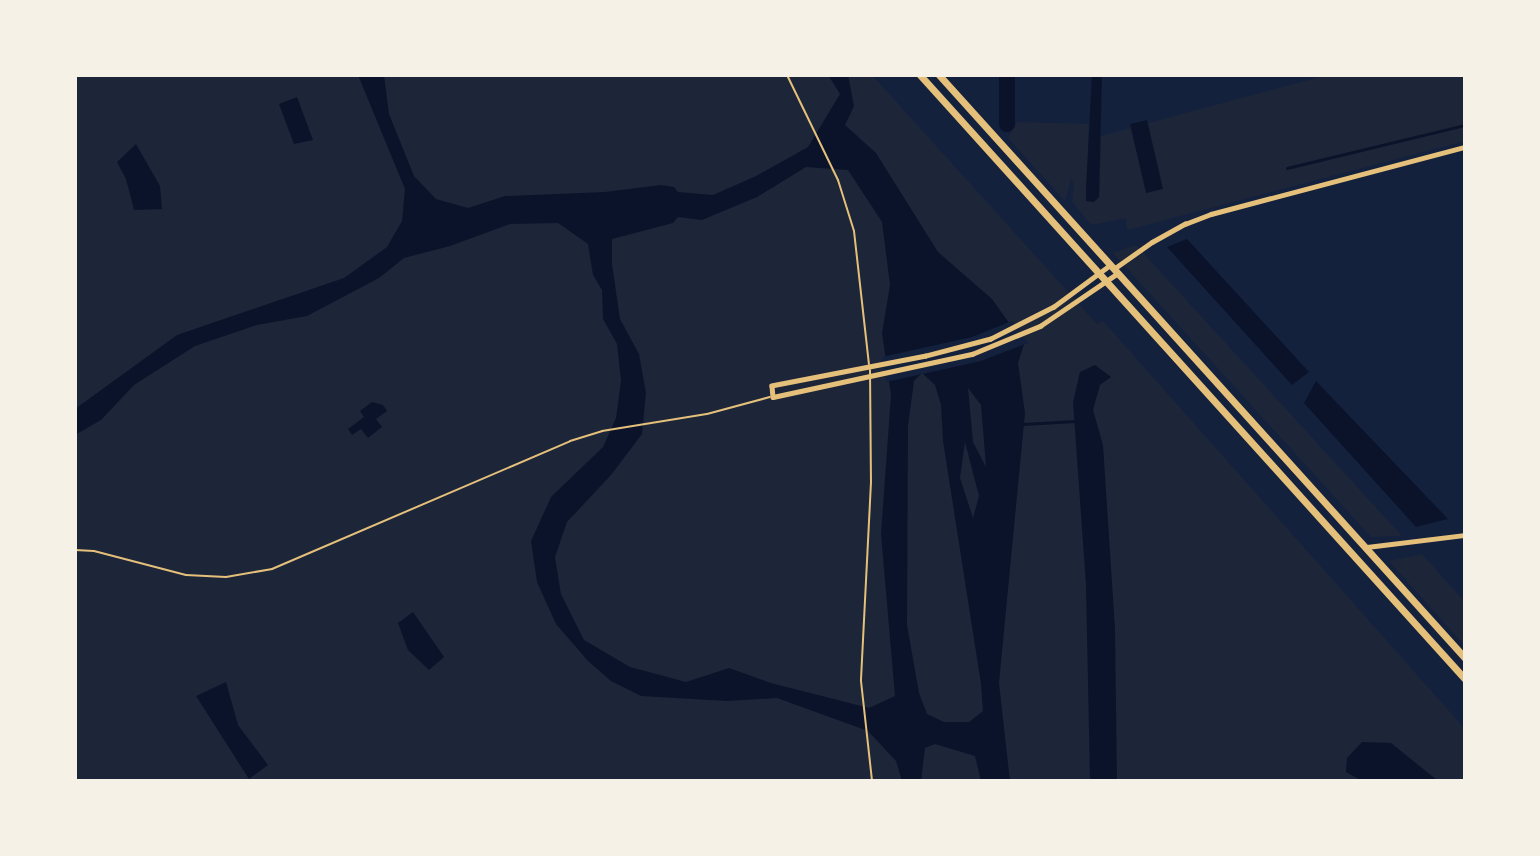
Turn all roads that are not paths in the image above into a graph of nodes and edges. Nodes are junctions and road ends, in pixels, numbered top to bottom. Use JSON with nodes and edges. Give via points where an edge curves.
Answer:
{"nodes":[{"id":1,"x":787,"y":75,"type":"edge"},
{"id":2,"x":920,"y":75,"type":"edge"},
{"id":3,"x":939,"y":75,"type":"edge"},
{"id":4,"x":1465,"y":147,"type":"edge"},
{"id":5,"x":1115,"y":268,"type":"junction"},
{"id":6,"x":1100,"y":275,"type":"junction"},
{"id":7,"x":1106,"y":282,"type":"junction"},
{"id":8,"x":870,"y":367,"type":"junction"},
{"id":9,"x":870,"y":376,"type":"junction"},
{"id":10,"x":773,"y":397,"type":"junction"},
{"id":11,"x":1465,"y":535,"type":"edge"},
{"id":12,"x":1366,"y":547,"type":"junction"},
{"id":13,"x":75,"y":550,"type":"edge"},
{"id":14,"x":1465,"y":657,"type":"edge"},
{"id":15,"x":1465,"y":679,"type":"edge"},
{"id":16,"x":872,"y":781,"type":"edge"}],
"edges":[{"from":1,"to":8,"type":"lane","via":[[838,180],[854,231]]},
{"from":2,"to":6,"type":"highway"},
{"from":3,"to":5,"type":"highway"},
{"from":4,"to":5,"type":"street","via":[[1211,214],[1174,230]]},
{"from":5,"to":6,"type":"street"},
{"from":5,"to":7,"type":"street"},
{"from":5,"to":12,"type":"highway"},
{"from":6,"to":7,"type":"highway"},
{"from":6,"to":8,"type":"street","via":[[1037,317],[991,339]]},
{"from":7,"to":9,"type":"street","via":[[1040,326],[972,354]]},
{"from":7,"to":15,"type":"highway"},
{"from":8,"to":9,"type":"lane"},
{"from":8,"to":10,"type":"street","via":[[772,386]]},
{"from":9,"to":10,"type":"street"},
{"from":9,"to":16,"type":"lane","via":[[871,482],[861,681]]},
{"from":10,"to":13,"type":"lane","via":[[706,414],[602,431],[486,475],[272,569],[226,577],[186,575]]},
{"from":11,"to":12,"type":"street"},
{"from":12,"to":14,"type":"highway"}]}
